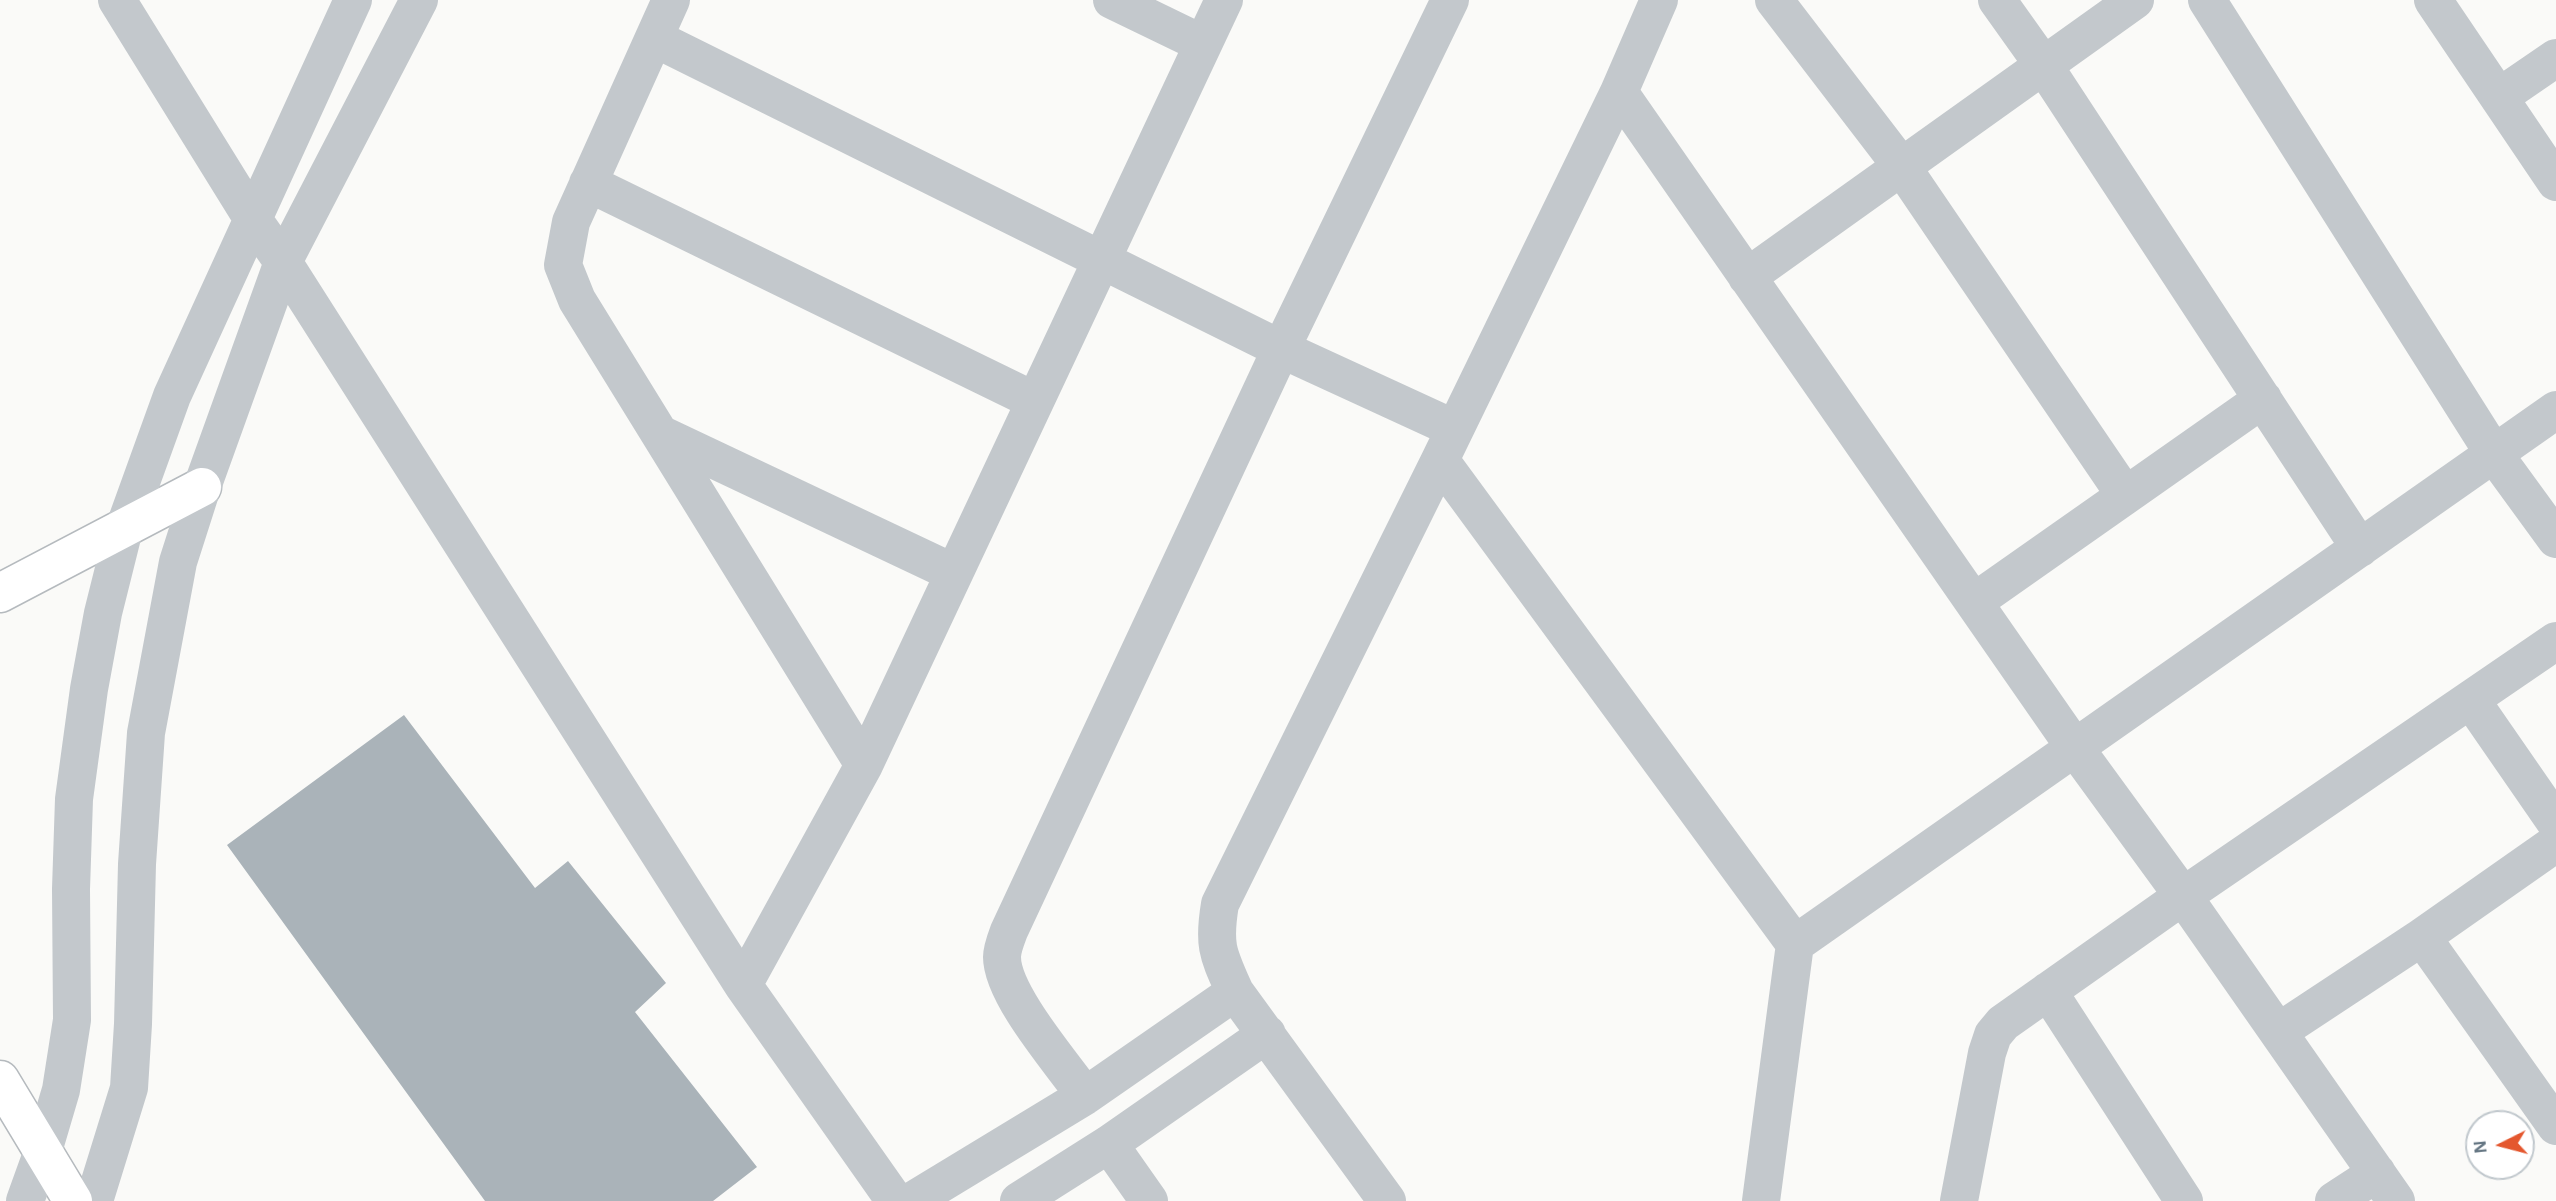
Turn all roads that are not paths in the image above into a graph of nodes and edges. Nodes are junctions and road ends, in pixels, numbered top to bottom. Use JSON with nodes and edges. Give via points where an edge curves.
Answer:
{"nodes":[{"id":1,"x":117,"y":0,"type":"edge"},
{"id":2,"x":352,"y":0,"type":"edge"},
{"id":3,"x":671,"y":0,"type":"edge"},
{"id":4,"x":1112,"y":0,"type":"edge"},
{"id":5,"x":1224,"y":0,"type":"edge"},
{"id":6,"x":1450,"y":0,"type":"edge"},
{"id":7,"x":1659,"y":0,"type":"edge"},
{"id":8,"x":1774,"y":0,"type":"edge"},
{"id":9,"x":1997,"y":0,"type":"edge"},
{"id":10,"x":2136,"y":0,"type":"edge"},
{"id":11,"x":2207,"y":0,"type":"edge"},
{"id":12,"x":2433,"y":0,"type":"edge"},
{"id":13,"x":413,"y":4,"type":"edge"},
{"id":14,"x":654,"y":38,"type":"junction"},
{"id":15,"x":1203,"y":44,"type":"junction"},
{"id":16,"x":2556,"y":58,"type":"edge"},
{"id":17,"x":2044,"y":66,"type":"junction"},
{"id":18,"x":1619,"y":92,"type":"junction"},
{"id":19,"x":2499,"y":97,"type":"junction"},
{"id":20,"x":1902,"y":167,"type":"junction"},
{"id":21,"x":2556,"y":182,"type":"edge"},
{"id":22,"x":588,"y":183,"type":"junction"},
{"id":23,"x":252,"y":218,"type":"junction"},
{"id":24,"x":1101,"y":260,"type":"junction"},
{"id":25,"x":283,"y":262,"type":"junction"},
{"id":26,"x":1747,"y":277,"type":"junction"},
{"id":27,"x":1281,"y":349,"type":"junction"},
{"id":28,"x":2263,"y":399,"type":"junction"},
{"id":29,"x":1035,"y":401,"type":"junction"},
{"id":30,"x":2556,"y":410,"type":"edge"},
{"id":31,"x":660,"y":434,"type":"junction"},
{"id":32,"x":1448,"y":444,"type":"junction"},
{"id":33,"x":2494,"y":454,"type":"junction"},
{"id":34,"x":202,"y":487,"type":"junction"},
{"id":35,"x":2125,"y":495,"type":"junction"},
{"id":36,"x":124,"y":529,"type":"junction"},
{"id":37,"x":2556,"y":540,"type":"edge"},
{"id":38,"x":2360,"y":548,"type":"junction"},
{"id":39,"x":954,"y":573,"type":"junction"},
{"id":40,"x":0,"y":593,"type":"edge"},
{"id":41,"x":1974,"y":602,"type":"junction"},
{"id":42,"x":2556,"y":641,"type":"edge"},
{"id":43,"x":2471,"y":699,"type":"junction"},
{"id":44,"x":2075,"y":748,"type":"junction"},
{"id":45,"x":863,"y":765,"type":"junction"},
{"id":46,"x":2556,"y":822,"type":"edge"},
{"id":47,"x":2556,"y":843,"type":"edge"},
{"id":48,"x":2183,"y":896,"type":"junction"},
{"id":49,"x":2423,"y":937,"type":"junction"},
{"id":50,"x":1795,"y":944,"type":"junction"},
{"id":51,"x":743,"y":985,"type":"junction"},
{"id":52,"x":2048,"y":991,"type":"junction"},
{"id":53,"x":1235,"y":992,"type":"junction"},
{"id":54,"x":2278,"y":1032,"type":"junction"},
{"id":55,"x":1267,"y":1034,"type":"junction"},
{"id":56,"x":0,"y":1080,"type":"edge"},
{"id":57,"x":1085,"y":1096,"type":"junction"},
{"id":58,"x":2556,"y":1126,"type":"edge"},
{"id":59,"x":1109,"y":1144,"type":"junction"},
{"id":60,"x":43,"y":1151,"type":"junction"},
{"id":61,"x":2386,"y":1187,"type":"edge"},
{"id":62,"x":1963,"y":1198,"type":"edge"},
{"id":63,"x":25,"y":1201,"type":"edge"},
{"id":64,"x":73,"y":1201,"type":"edge"},
{"id":65,"x":94,"y":1201,"type":"edge"},
{"id":66,"x":895,"y":1201,"type":"edge"},
{"id":67,"x":912,"y":1201,"type":"edge"},
{"id":68,"x":1019,"y":1201,"type":"edge"},
{"id":69,"x":1149,"y":1201,"type":"edge"},
{"id":70,"x":1387,"y":1201,"type":"edge"},
{"id":71,"x":1760,"y":1201,"type":"edge"},
{"id":72,"x":2184,"y":1201,"type":"edge"},
{"id":73,"x":2334,"y":1201,"type":"edge"}],
"edges":[{"from":1,"to":23,"type":"street"},
{"from":2,"to":23,"type":"street"},
{"from":3,"to":14,"type":"street"},
{"from":4,"to":15,"type":"street"},
{"from":5,"to":15,"type":"street"},
{"from":6,"to":27,"type":"street"},
{"from":7,"to":18,"type":"street"},
{"from":8,"to":20,"type":"street"},
{"from":9,"to":17,"type":"street"},
{"from":10,"to":17,"type":"street"},
{"from":11,"to":33,"type":"street"},
{"from":12,"to":19,"type":"street"},
{"from":13,"to":25,"type":"street"},
{"from":14,"to":22,"type":"street"},
{"from":14,"to":24,"type":"street"},
{"from":15,"to":24,"type":"street"},
{"from":16,"to":19,"type":"street"},
{"from":17,"to":20,"type":"street"},
{"from":17,"to":28,"type":"street"},
{"from":18,"to":26,"type":"street"},
{"from":18,"to":32,"type":"street"},
{"from":19,"to":21,"type":"street"},
{"from":20,"to":26,"type":"street"},
{"from":20,"to":35,"type":"street"},
{"from":22,"to":29,"type":"street"},
{"from":22,"to":31,"type":"street","via":[[570,222],[563,265],[577,300]]},
{"from":23,"to":25,"type":"street"},
{"from":23,"to":36,"type":"street","via":[[172,396]]},
{"from":24,"to":27,"type":"street"},
{"from":24,"to":29,"type":"street"},
{"from":25,"to":34,"type":"street"},
{"from":25,"to":51,"type":"street"},
{"from":26,"to":41,"type":"street"},
{"from":27,"to":32,"type":"street"},
{"from":27,"to":57,"type":"street","via":[[1014,918],[1002,956],[1015,999]]},
{"from":28,"to":35,"type":"street"},
{"from":28,"to":38,"type":"street"},
{"from":29,"to":39,"type":"street"},
{"from":30,"to":33,"type":"street"},
{"from":31,"to":39,"type":"street"},
{"from":31,"to":45,"type":"street"},
{"from":32,"to":50,"type":"street"},
{"from":32,"to":53,"type":"street","via":[[1220,904],[1219,955]]},
{"from":33,"to":37,"type":"street"},
{"from":33,"to":38,"type":"street"},
{"from":34,"to":36,"type":"main road"},
{"from":34,"to":65,"type":"street","via":[[178,562],[146,733],[129,1088]]},
{"from":35,"to":41,"type":"street"},
{"from":36,"to":40,"type":"main road"},
{"from":36,"to":60,"type":"street","via":[[103,613],[76,785],[72,1020],[61,1090]]},
{"from":38,"to":44,"type":"street"},
{"from":39,"to":45,"type":"street"},
{"from":41,"to":44,"type":"street"},
{"from":42,"to":43,"type":"street"},
{"from":43,"to":46,"type":"street"},
{"from":43,"to":48,"type":"street"},
{"from":44,"to":48,"type":"street"},
{"from":44,"to":50,"type":"street"},
{"from":45,"to":51,"type":"street"},
{"from":47,"to":49,"type":"street"},
{"from":48,"to":52,"type":"street"},
{"from":48,"to":54,"type":"street"},
{"from":49,"to":54,"type":"street"},
{"from":49,"to":58,"type":"street"},
{"from":50,"to":71,"type":"street"},
{"from":51,"to":66,"type":"street"},
{"from":52,"to":62,"type":"street","via":[[1993,1035]]},
{"from":52,"to":72,"type":"street"},
{"from":53,"to":55,"type":"street"},
{"from":53,"to":57,"type":"street"},
{"from":54,"to":61,"type":"street"},
{"from":55,"to":59,"type":"street"},
{"from":55,"to":70,"type":"street"},
{"from":56,"to":60,"type":"main road"},
{"from":57,"to":67,"type":"street"},
{"from":59,"to":68,"type":"street"},
{"from":59,"to":69,"type":"street"},
{"from":60,"to":63,"type":"street"},
{"from":60,"to":64,"type":"main road"},
{"from":61,"to":73,"type":"street"}]}
